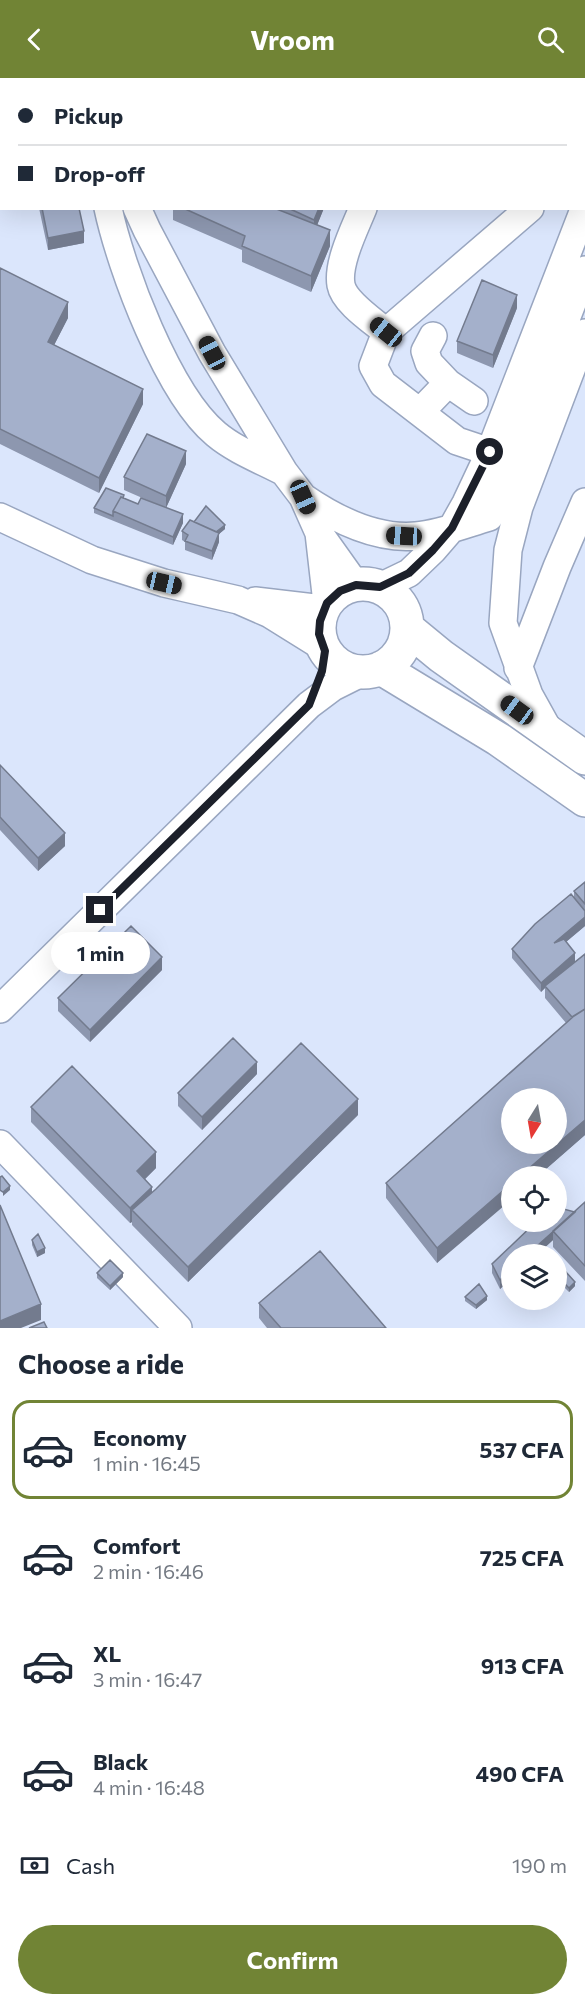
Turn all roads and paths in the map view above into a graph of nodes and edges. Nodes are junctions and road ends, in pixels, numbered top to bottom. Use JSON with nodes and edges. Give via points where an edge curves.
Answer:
{"nodes":[{"id":1,"x":108,"y":210,"type":"edge"},
{"id":2,"x":138,"y":210,"type":"edge"},
{"id":3,"x":362,"y":210,"type":"edge"},
{"id":4,"x":528,"y":210,"type":"edge"},
{"id":5,"x":584,"y":210,"type":"edge"},
{"id":6,"x":585,"y":270,"type":"edge"},
{"id":7,"x":386,"y":332,"type":"junction"},
{"id":8,"x":585,"y":333,"type":"edge"},
{"id":9,"x":433,"y":336,"type":"dead end"},
{"id":10,"x":448,"y":383,"type":"junction"},
{"id":11,"x":474,"y":401,"type":"dead end"},
{"id":12,"x":420,"y":412,"type":"junction"},
{"id":13,"x":490,"y":452,"type":"junction"},
{"id":14,"x":284,"y":472,"type":"junction"},
{"id":15,"x":303,"y":497,"type":"junction"},
{"id":16,"x":585,"y":502,"type":"edge"},
{"id":17,"x":0,"y":517,"type":"edge"},
{"id":18,"x":489,"y":517,"type":"junction"},
{"id":19,"x":452,"y":528,"type":"junction"},
{"id":20,"x":319,"y":533,"type":"junction"},
{"id":21,"x":508,"y":561,"type":"junction"},
{"id":22,"x":368,"y":586,"type":"junction"},
{"id":23,"x":238,"y":600,"type":"junction"},
{"id":24,"x":325,"y":606,"type":"junction"},
{"id":25,"x":407,"y":628,"type":"junction"},
{"id":26,"x":324,"y":649,"type":"junction"},
{"id":27,"x":518,"y":668,"type":"junction"},
{"id":28,"x":372,"y":670,"type":"junction"},
{"id":29,"x":309,"y":705,"type":"junction"},
{"id":30,"x":551,"y":735,"type":"junction"},
{"id":31,"x":585,"y":758,"type":"edge"},
{"id":32,"x":585,"y":800,"type":"edge"},
{"id":33,"x":0,"y":1009,"type":"edge"},
{"id":34,"x":0,"y":1144,"type":"edge"},
{"id":35,"x":178,"y":1328,"type":"edge"}],
"edges":[{"from":1,"to":14,"type":"street","via":[[138,302],[169,372],[189,404],[216,434]]},
{"from":2,"to":14,"type":"street","via":[[212,353]]},
{"from":3,"to":7,"type":"street","via":[[344,256],[341,285],[351,302]]},
{"from":4,"to":7,"type":"street"},
{"from":5,"to":13,"type":"street"},
{"from":6,"to":18,"type":"street"},
{"from":7,"to":12,"type":"street","via":[[374,366],[383,384]]},
{"from":8,"to":21,"type":"street","via":[[519,507]]},
{"from":9,"to":10,"type":"street","via":[[425,351],[429,363]]},
{"from":10,"to":11,"type":"street"},
{"from":10,"to":12,"type":"street"},
{"from":12,"to":13,"type":"street","via":[[457,441]]},
{"from":13,"to":19,"type":"street"},
{"from":14,"to":15,"type":"street"},
{"from":15,"to":19,"type":"street","via":[[332,517],[391,535],[416,537]]},
{"from":15,"to":20,"type":"street"},
{"from":16,"to":27,"type":"street"},
{"from":17,"to":23,"type":"street","via":[[92,560],[164,583]]},
{"from":18,"to":19,"type":"street"},
{"from":18,"to":21,"type":"street"},
{"from":19,"to":22,"type":"street","via":[[409,573]]},
{"from":20,"to":22,"type":"street"},
{"from":20,"to":24,"type":"street"},
{"from":21,"to":27,"type":"street","via":[[503,623]]},
{"from":22,"to":24,"type":"highway","via":[[340,591]]},
{"from":22,"to":25,"type":"highway","via":[[394,597],[404,611]]},
{"from":23,"to":24,"type":"street"},
{"from":23,"to":26,"type":"street","via":[[270,614]]},
{"from":24,"to":26,"type":"highway","via":[[319,634]]},
{"from":25,"to":28,"type":"highway","via":[[404,644],[395,658]]},
{"from":25,"to":30,"type":"highway"},
{"from":26,"to":28,"type":"highway","via":[[342,666]]},
{"from":26,"to":29,"type":"street","via":[[322,671]]},
{"from":27,"to":30,"type":"street"},
{"from":28,"to":29,"type":"street","via":[[333,687]]},
{"from":28,"to":32,"type":"highway","via":[[498,739]]},
{"from":29,"to":33,"type":"street"},
{"from":30,"to":31,"type":"highway"},
{"from":34,"to":35,"type":"street"}]}
